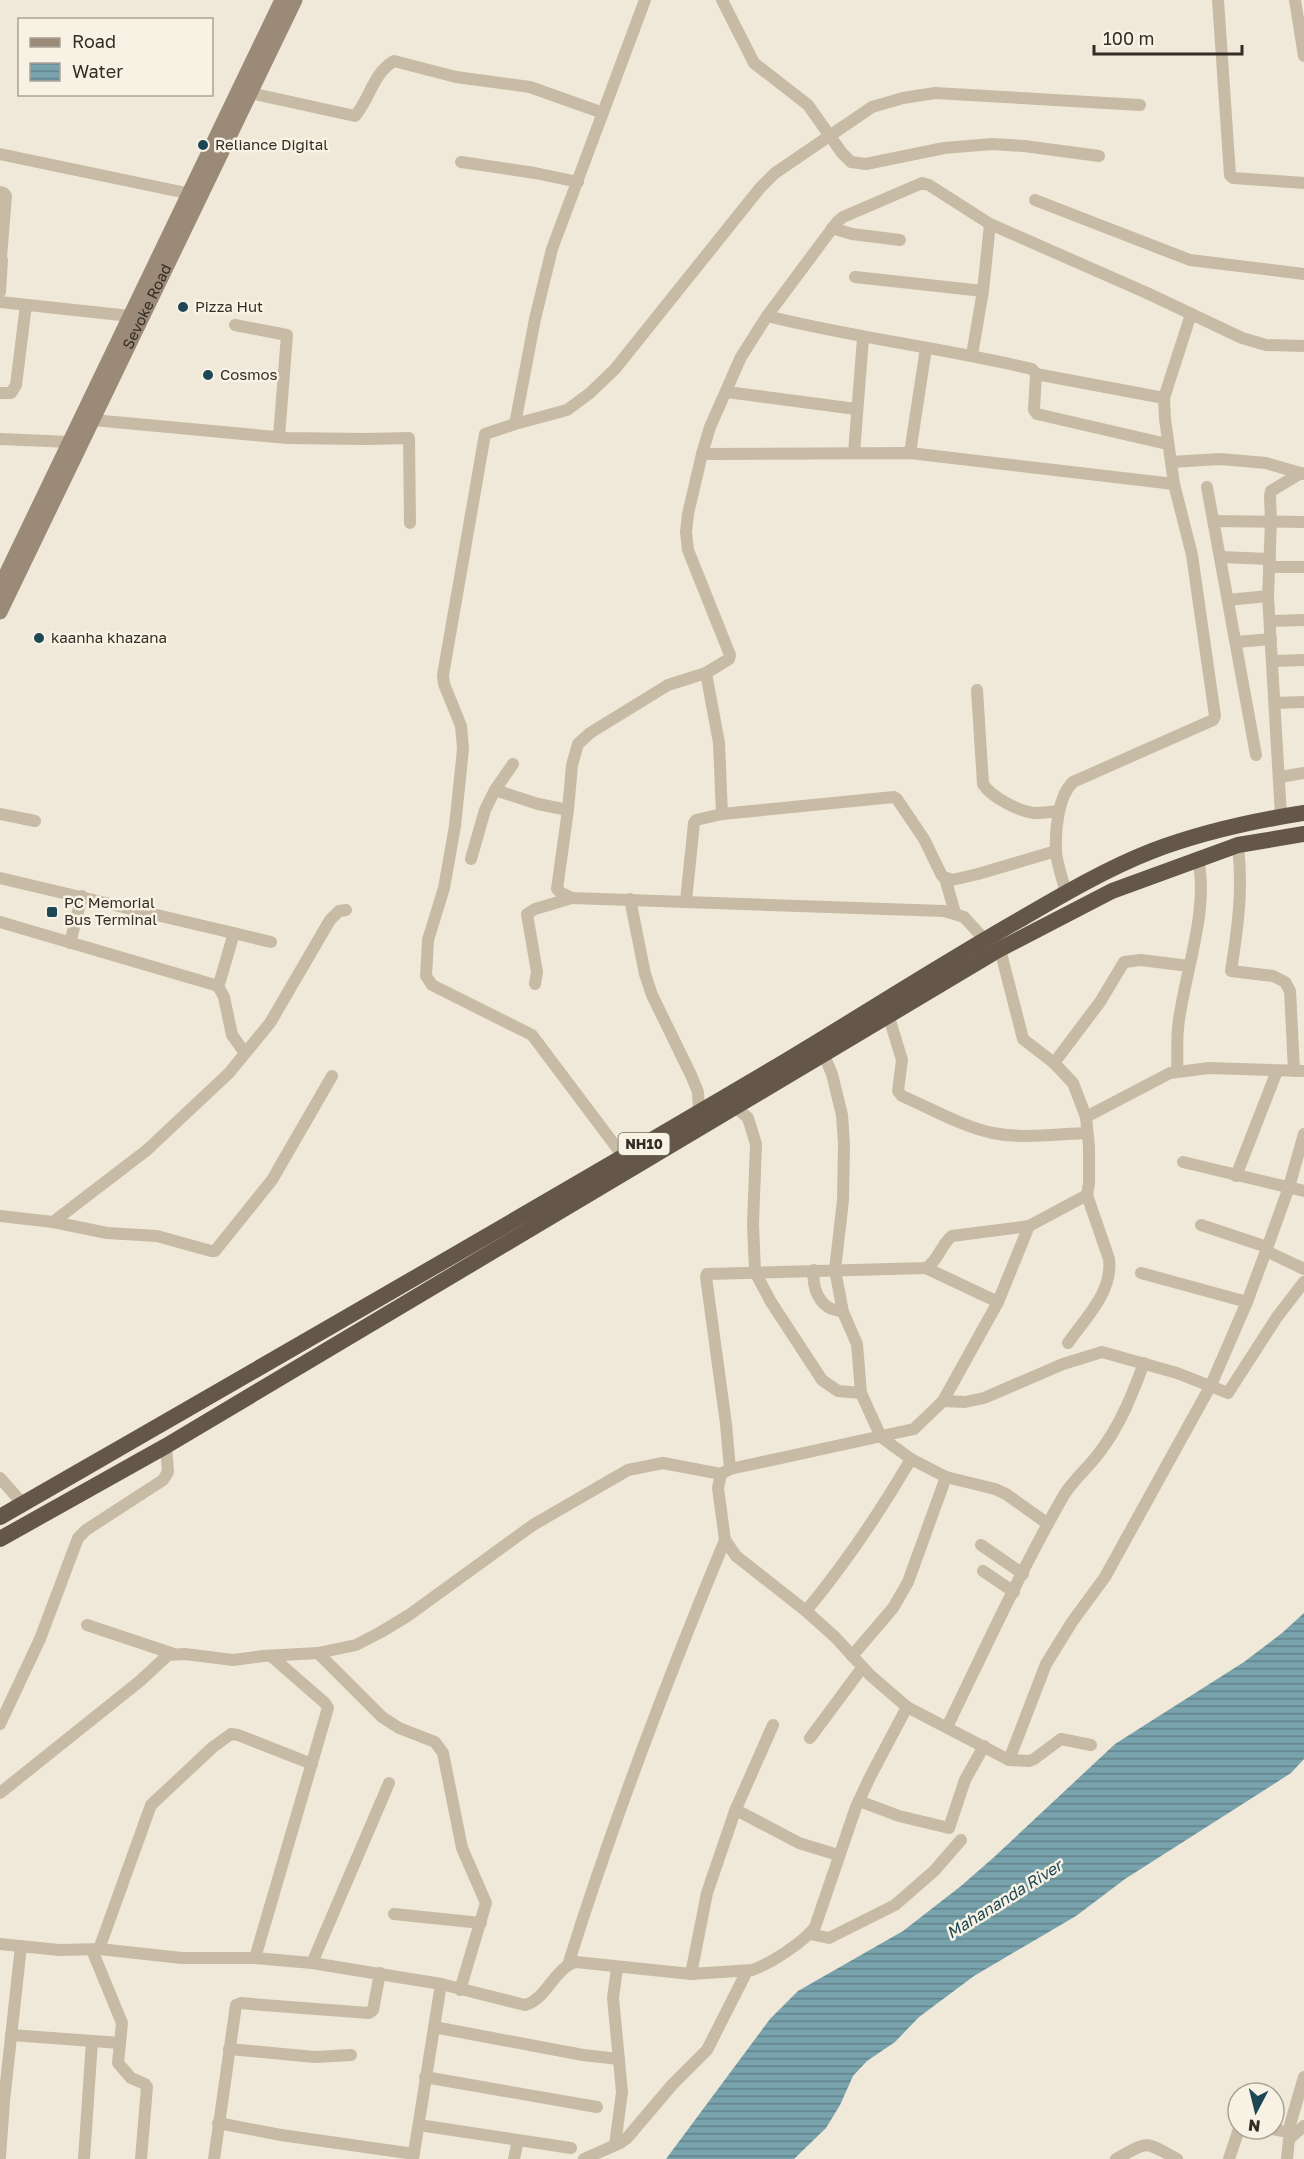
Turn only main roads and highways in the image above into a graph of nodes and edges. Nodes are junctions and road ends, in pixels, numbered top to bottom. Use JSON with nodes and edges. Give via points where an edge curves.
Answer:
{"nodes":[{"id":1,"x":284,"y":2,"type":"edge"},
{"id":2,"x":194,"y":195,"type":"junction"},
{"id":3,"x":75,"y":444,"type":"junction"},
{"id":4,"x":0,"y":587,"type":"edge"},
{"id":5,"x":0,"y":612,"type":"edge"},
{"id":6,"x":1304,"y":813,"type":"edge"},
{"id":7,"x":1304,"y":834,"type":"edge"},
{"id":8,"x":730,"y":1102,"type":"junction"},
{"id":9,"x":0,"y":1517,"type":"edge"},
{"id":10,"x":0,"y":1539,"type":"edge"}],
"edges":[{"from":1,"to":2,"type":"main road","name":"Sevoke Road"},
{"from":1,"to":2,"type":"main road","name":"Sevoke Road","via":[[250,93]]},
{"from":2,"to":3,"type":"main road","name":"Sevoke Road","via":[[130,316]]},
{"from":2,"to":3,"type":"main road","name":"Sevoke Road","via":[[93,420]]},
{"from":3,"to":4,"type":"main road","name":"Sevoke Road"},
{"from":3,"to":5,"type":"main road","name":"Sevoke Road"},
{"from":6,"to":8,"type":"highway","number":"NH10","via":[[1215,830],[1149,852],[1066,893],[985,939]]},
{"from":7,"to":8,"type":"highway","via":[[1238,845],[1112,891],[1000,949],[823,1053]]},
{"from":8,"to":9,"type":"highway","number":"NH10","via":[[699,1111]]},
{"from":8,"to":10,"type":"highway","via":[[683,1136],[423,1294]]}]}
